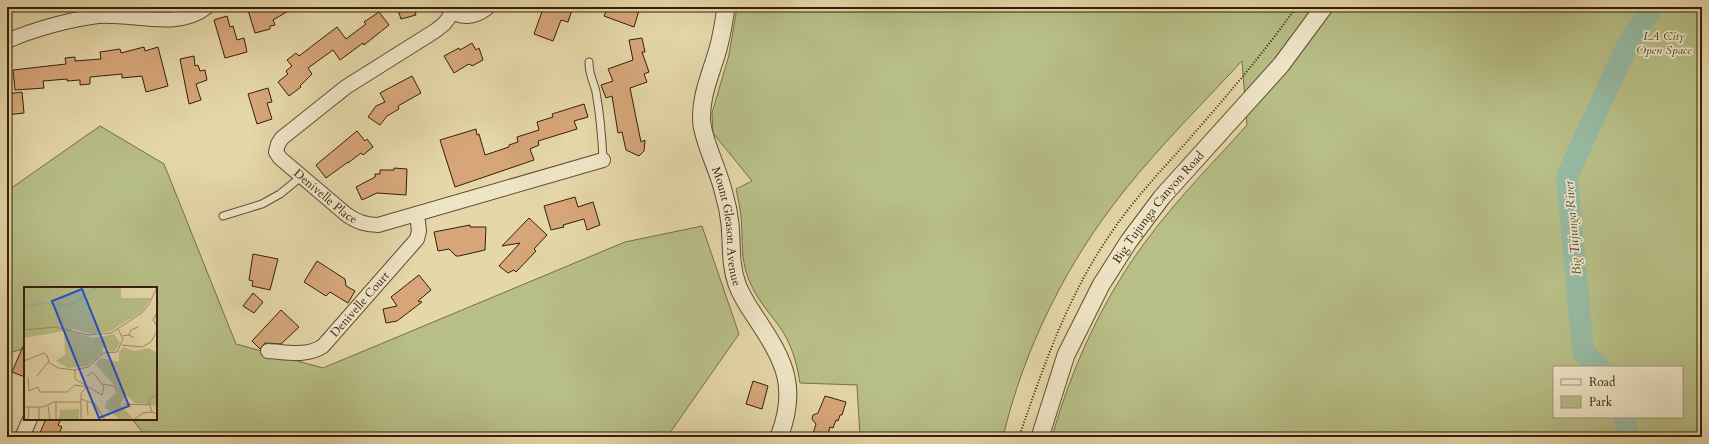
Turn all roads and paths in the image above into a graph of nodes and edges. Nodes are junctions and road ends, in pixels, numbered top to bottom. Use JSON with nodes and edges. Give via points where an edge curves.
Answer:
{"nodes":[{"id":1,"x":207,"y":7,"type":"edge"},
{"id":2,"x":486,"y":7,"type":"edge"},
{"id":3,"x":726,"y":7,"type":"edge"},
{"id":4,"x":1324,"y":7,"type":"edge"},
{"id":5,"x":454,"y":8,"type":"edge"},
{"id":6,"x":7,"y":41,"type":"edge"},
{"id":7,"x":589,"y":62,"type":"dead end"},
{"id":8,"x":603,"y":160,"type":"joint"},
{"id":9,"x":302,"y":176,"type":"junction"},
{"id":10,"x":417,"y":214,"type":"junction"},
{"id":11,"x":223,"y":216,"type":"dead end"},
{"id":12,"x":268,"y":351,"type":"dead end"},
{"id":13,"x":30,"y":420,"type":"edge"},
{"id":14,"x":22,"y":437,"type":"edge"},
{"id":15,"x":779,"y":437,"type":"edge"},
{"id":16,"x":1040,"y":437,"type":"edge"}],
"edges":[{"from":1,"to":6,"type":"street","via":[[193,16],[174,20],[88,17]]},
{"from":2,"to":5,"type":"street","via":[[471,15]]},
{"from":3,"to":15,"type":"street","name":"Mount Gleason Avenue","via":[[719,47],[701,108],[702,126],[724,192],[737,284],[773,345],[786,375],[786,411]]},
{"from":4,"to":16,"type":"street","name":"Big Tujunga Canyon Road","via":[[1281,65],[1162,197],[1129,241],[1101,285],[1066,355]]},
{"from":5,"to":9,"type":"street","name":"Denivelle Place","via":[[444,24],[435,31],[346,87],[282,138],[276,152]]},
{"from":7,"to":8,"type":"lane","via":[[589,74],[597,98],[602,133]]},
{"from":8,"to":10,"type":"street","name":"Denivelle Place"},
{"from":9,"to":10,"type":"street","name":"Denivelle Place","via":[[358,222],[378,225]]},
{"from":9,"to":11,"type":"lane","via":[[280,194],[262,204]]},
{"from":10,"to":12,"type":"street","name":"Denivelle Court","via":[[419,231],[414,243],[323,346],[315,351],[303,353]]},
{"from":13,"to":14,"type":"street"}]}
